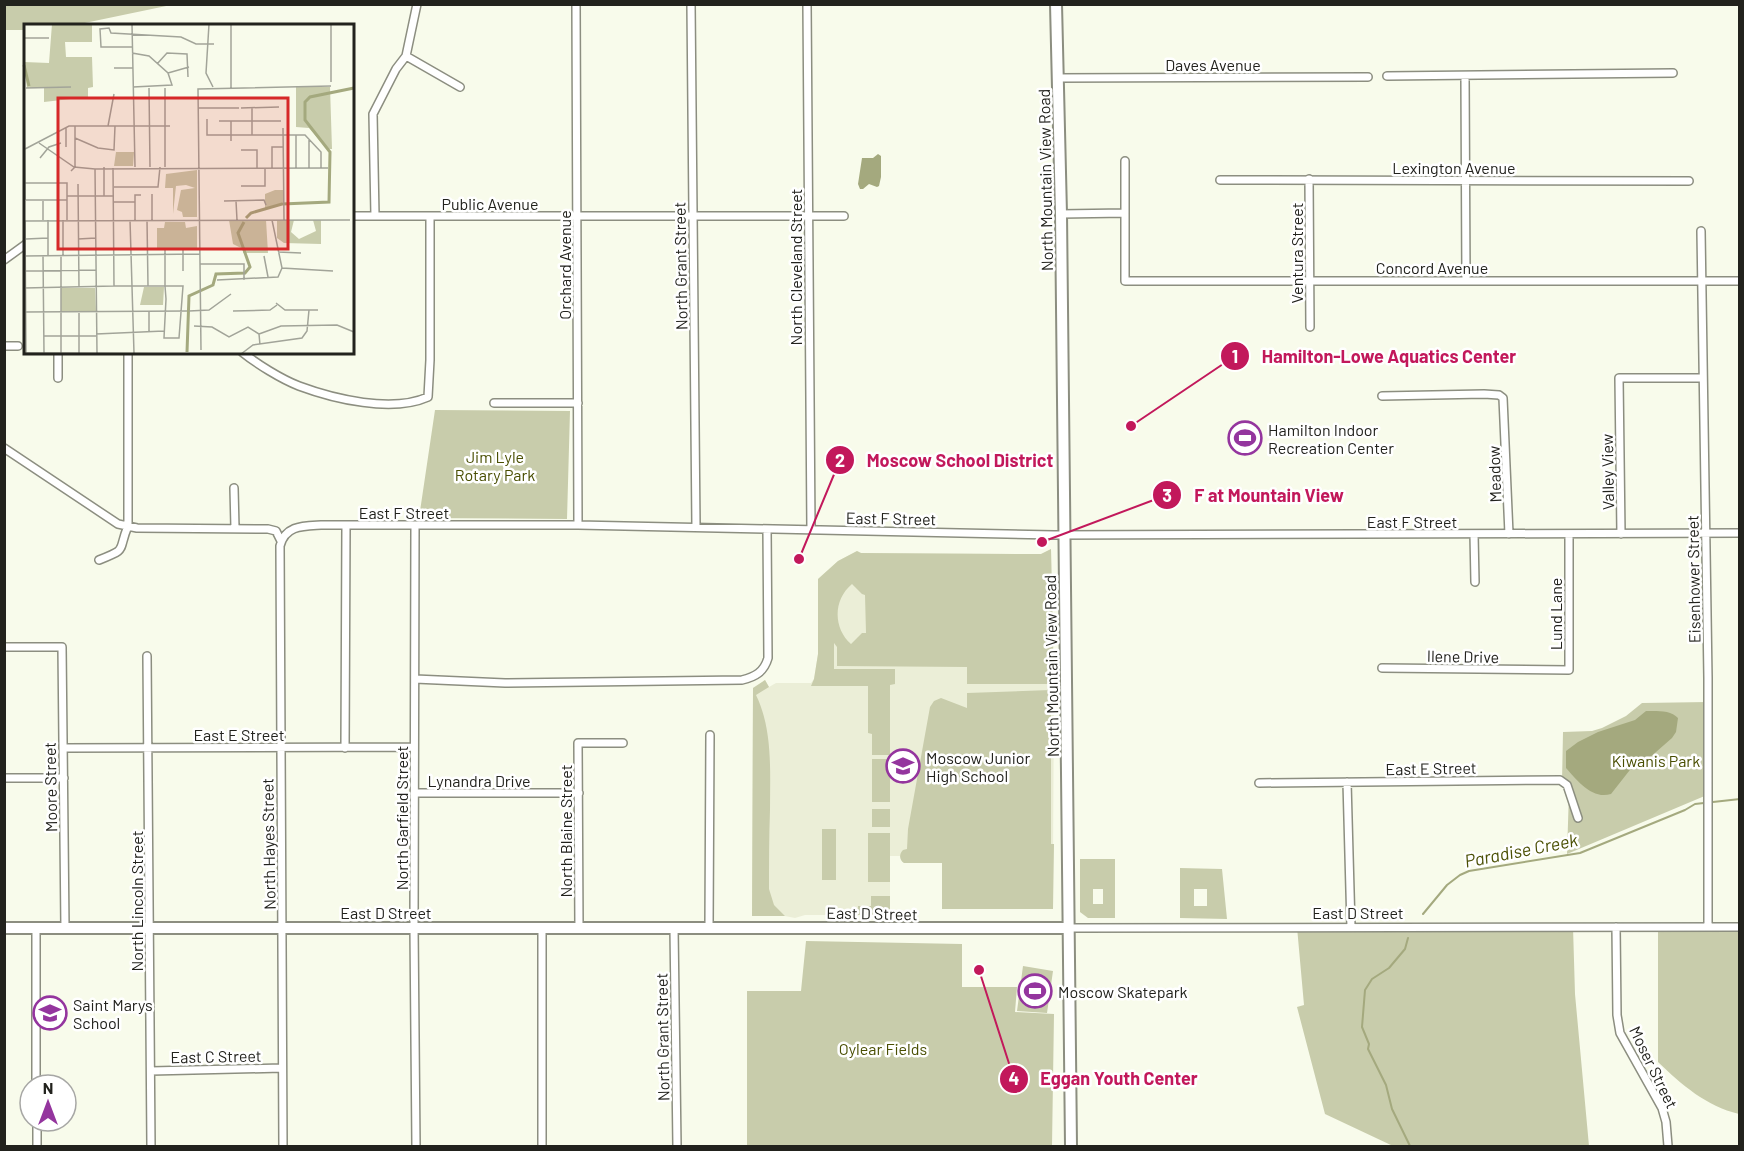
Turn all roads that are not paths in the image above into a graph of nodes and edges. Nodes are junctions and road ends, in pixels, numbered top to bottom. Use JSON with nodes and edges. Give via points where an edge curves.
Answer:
{"nodes":[{"id":1,"x":417,"y":4,"type":"edge"},
{"id":2,"x":576,"y":4,"type":"edge"},
{"id":3,"x":691,"y":4,"type":"edge"},
{"id":4,"x":807,"y":4,"type":"edge"},
{"id":5,"x":1056,"y":4,"type":"edge"},
{"id":6,"x":406,"y":56,"type":"junction"},
{"id":7,"x":1673,"y":73,"type":"dead end"},
{"id":8,"x":1387,"y":76,"type":"dead end"},
{"id":9,"x":1465,"y":76,"type":"junction"},
{"id":10,"x":1368,"y":77,"type":"dead end"},
{"id":11,"x":1057,"y":78,"type":"junction"},
{"id":12,"x":460,"y":87,"type":"dead end"},
{"id":13,"x":1125,"y":161,"type":"dead end"},
{"id":14,"x":1310,"y":179,"type":"junction"},
{"id":15,"x":1220,"y":180,"type":"dead end"},
{"id":16,"x":1464,"y":181,"type":"junction"},
{"id":17,"x":1689,"y":181,"type":"dead end"},
{"id":18,"x":1125,"y":213,"type":"junction"},
{"id":19,"x":1061,"y":214,"type":"junction"},
{"id":20,"x":808,"y":215,"type":"junction"},
{"id":21,"x":354,"y":216,"type":"edge"},
{"id":22,"x":375,"y":216,"type":"junction"},
{"id":23,"x":430,"y":216,"type":"junction"},
{"id":24,"x":577,"y":216,"type":"junction"},
{"id":25,"x":693,"y":216,"type":"junction"},
{"id":26,"x":844,"y":216,"type":"dead end"},
{"id":27,"x":1701,"y":231,"type":"dead end"},
{"id":28,"x":24,"y":246,"type":"edge"},
{"id":29,"x":4,"y":261,"type":"edge"},
{"id":30,"x":1310,"y":279,"type":"junction"},
{"id":31,"x":1466,"y":280,"type":"junction"},
{"id":32,"x":1701,"y":280,"type":"junction"},
{"id":33,"x":1740,"y":281,"type":"edge"},
{"id":34,"x":1310,"y":327,"type":"dead end"},
{"id":35,"x":4,"y":346,"type":"edge"},
{"id":36,"x":18,"y":346,"type":"dead end"},
{"id":37,"x":58,"y":354,"type":"edge"},
{"id":38,"x":128,"y":354,"type":"edge"},
{"id":39,"x":245,"y":354,"type":"edge"},
{"id":40,"x":58,"y":378,"type":"dead end"},
{"id":41,"x":1703,"y":378,"type":"junction"},
{"id":42,"x":1382,"y":396,"type":"dead end"},
{"id":43,"x":494,"y":403,"type":"dead end"},
{"id":44,"x":578,"y":403,"type":"junction"},
{"id":45,"x":4,"y":448,"type":"edge"},
{"id":46,"x":234,"y":488,"type":"dead end"},
{"id":47,"x":346,"y":525,"type":"junction"},
{"id":48,"x":578,"y":525,"type":"junction"},
{"id":49,"x":128,"y":526,"type":"junction"},
{"id":50,"x":415,"y":526,"type":"junction"},
{"id":51,"x":696,"y":527,"type":"junction"},
{"id":52,"x":235,"y":528,"type":"junction"},
{"id":53,"x":767,"y":529,"type":"junction"},
{"id":54,"x":811,"y":530,"type":"junction"},
{"id":55,"x":1740,"y":533,"type":"edge"},
{"id":56,"x":1474,"y":534,"type":"junction"},
{"id":57,"x":1509,"y":534,"type":"junction"},
{"id":58,"x":1569,"y":534,"type":"junction"},
{"id":59,"x":1622,"y":534,"type":"junction"},
{"id":60,"x":1706,"y":534,"type":"junction"},
{"id":61,"x":1065,"y":535,"type":"junction"},
{"id":62,"x":281,"y":541,"type":"junction"},
{"id":63,"x":99,"y":560,"type":"dead end"},
{"id":64,"x":1475,"y":582,"type":"dead end"},
{"id":65,"x":4,"y":647,"type":"edge"},
{"id":66,"x":147,"y":656,"type":"dead end"},
{"id":67,"x":1382,"y":668,"type":"dead end"},
{"id":68,"x":1544,"y":670,"type":"joint"},
{"id":69,"x":414,"y":679,"type":"junction"},
{"id":70,"x":710,"y":735,"type":"dead end"},
{"id":71,"x":623,"y":743,"type":"dead end"},
{"id":72,"x":148,"y":747,"type":"junction"},
{"id":73,"x":414,"y":747,"type":"junction"},
{"id":74,"x":64,"y":748,"type":"junction"},
{"id":75,"x":280,"y":748,"type":"junction"},
{"id":76,"x":345,"y":748,"type":"junction"},
{"id":77,"x":4,"y":778,"type":"edge"},
{"id":78,"x":64,"y":778,"type":"junction"},
{"id":79,"x":1347,"y":782,"type":"junction"},
{"id":80,"x":1259,"y":783,"type":"dead end"},
{"id":81,"x":414,"y":793,"type":"junction"},
{"id":82,"x":579,"y":793,"type":"junction"},
{"id":83,"x":1578,"y":818,"type":"dead end"},
{"id":84,"x":1708,"y":926,"type":"junction"},
{"id":85,"x":149,"y":927,"type":"junction"},
{"id":86,"x":282,"y":927,"type":"junction"},
{"id":87,"x":414,"y":927,"type":"junction"},
{"id":88,"x":1351,"y":927,"type":"junction"},
{"id":89,"x":1616,"y":927,"type":"junction"},
{"id":90,"x":1740,"y":927,"type":"edge"},
{"id":91,"x":4,"y":928,"type":"edge"},
{"id":92,"x":36,"y":928,"type":"junction"},
{"id":93,"x":65,"y":928,"type":"junction"},
{"id":94,"x":542,"y":928,"type":"junction"},
{"id":95,"x":579,"y":928,"type":"junction"},
{"id":96,"x":674,"y":928,"type":"junction"},
{"id":97,"x":709,"y":928,"type":"junction"},
{"id":98,"x":1069,"y":928,"type":"junction"},
{"id":99,"x":282,"y":1068,"type":"junction"},
{"id":100,"x":151,"y":1071,"type":"junction"},
{"id":101,"x":36,"y":1073,"type":"edge"},
{"id":102,"x":151,"y":1146,"type":"edge"},
{"id":103,"x":283,"y":1146,"type":"edge"},
{"id":104,"x":416,"y":1146,"type":"edge"},
{"id":105,"x":542,"y":1146,"type":"edge"},
{"id":106,"x":677,"y":1146,"type":"edge"},
{"id":107,"x":1071,"y":1146,"type":"edge"},
{"id":108,"x":1668,"y":1146,"type":"edge"}],
"edges":[{"from":1,"to":6,"type":"street"},
{"from":2,"to":24,"type":"street","name":"Orchard Avenue"},
{"from":3,"to":25,"type":"street","name":"North Grant Street"},
{"from":4,"to":20,"type":"street","name":"North Cleveland Street"},
{"from":5,"to":11,"type":"street","name":"North Mountain View Road"},
{"from":6,"to":12,"type":"street"},
{"from":6,"to":22,"type":"street","via":[[373,114]]},
{"from":7,"to":9,"type":"street"},
{"from":8,"to":9,"type":"street"},
{"from":9,"to":16,"type":"street"},
{"from":10,"to":11,"type":"street","name":"Daves Avenue"},
{"from":11,"to":19,"type":"street","name":"North Mountain View Road"},
{"from":13,"to":18,"type":"street"},
{"from":14,"to":15,"type":"street","name":"Lexington Avenue"},
{"from":14,"to":16,"type":"street","name":"Lexington Avenue"},
{"from":14,"to":30,"type":"street","name":"Ventura Street"},
{"from":16,"to":17,"type":"street","name":"Lexington Avenue"},
{"from":16,"to":31,"type":"street"},
{"from":18,"to":19,"type":"street"},
{"from":18,"to":30,"type":"street","name":"Concord Avenue","via":[[1125,281]]},
{"from":19,"to":61,"type":"street","name":"North Mountain View Road"},
{"from":20,"to":25,"type":"street","name":"Public Avenue"},
{"from":20,"to":26,"type":"street","name":"Public Avenue"},
{"from":20,"to":54,"type":"street","name":"North Cleveland Street"},
{"from":21,"to":22,"type":"street","name":"Public Avenue"},
{"from":22,"to":23,"type":"street","name":"Public Avenue"},
{"from":23,"to":24,"type":"street","name":"Public Avenue"},
{"from":23,"to":39,"type":"street","via":[[428,397],[386,404],[347,399],[297,385]]},
{"from":24,"to":25,"type":"street","name":"Public Avenue"},
{"from":24,"to":44,"type":"street","name":"Orchard Avenue"},
{"from":25,"to":51,"type":"street","name":"North Grant Street"},
{"from":27,"to":32,"type":"street","name":"Eisenhower Street"},
{"from":28,"to":29,"type":"street"},
{"from":30,"to":31,"type":"street","name":"Concord Avenue"},
{"from":30,"to":34,"type":"street","name":"Ventura Street"},
{"from":31,"to":32,"type":"street","name":"Concord Avenue"},
{"from":32,"to":33,"type":"street","name":"Concord Avenue"},
{"from":32,"to":41,"type":"street","name":"Eisenhower Street"},
{"from":35,"to":36,"type":"street"},
{"from":37,"to":40,"type":"street"},
{"from":38,"to":49,"type":"street"},
{"from":41,"to":59,"type":"street","name":"Valley View","via":[[1620,378]]},
{"from":41,"to":60,"type":"street","name":"Eisenhower Street"},
{"from":42,"to":57,"type":"street","name":"Meadow","via":[[1503,398]]},
{"from":43,"to":44,"type":"street"},
{"from":44,"to":48,"type":"street","name":"Orchard Avenue"},
{"from":45,"to":49,"type":"street","via":[[118,524]]},
{"from":46,"to":52,"type":"street"},
{"from":47,"to":50,"type":"street","name":"East F Street"},
{"from":47,"to":62,"type":"street","name":"East F Street","via":[[300,526],[291,529]]},
{"from":47,"to":76,"type":"street"},
{"from":48,"to":50,"type":"street","name":"East F Street"},
{"from":48,"to":51,"type":"street","name":"East F Street"},
{"from":49,"to":52,"type":"street"},
{"from":49,"to":63,"type":"street","via":[[119,552]]},
{"from":50,"to":69,"type":"street","name":"North Garfield Street"},
{"from":51,"to":53,"type":"street","name":"East F Street"},
{"from":52,"to":62,"type":"street","via":[[276,531]]},
{"from":53,"to":54,"type":"street","name":"East F Street"},
{"from":53,"to":69,"type":"street","via":[[768,658],[753,678],[505,683]]},
{"from":54,"to":61,"type":"street","name":"East F Street"},
{"from":55,"to":60,"type":"street","name":"East F Street"},
{"from":56,"to":57,"type":"street","name":"East F Street"},
{"from":56,"to":61,"type":"street","name":"East F Street"},
{"from":56,"to":64,"type":"street"},
{"from":57,"to":58,"type":"street","name":"East F Street"},
{"from":58,"to":59,"type":"street","name":"East F Street"},
{"from":58,"to":68,"type":"street","name":"Lund Lane","via":[[1569,670]]},
{"from":59,"to":60,"type":"street","name":"East F Street"},
{"from":60,"to":84,"type":"street","name":"Eisenhower Street"},
{"from":61,"to":98,"type":"street","name":"North Mountain View Road"},
{"from":62,"to":75,"type":"street","name":"North Hayes Street"},
{"from":65,"to":74,"type":"street","name":"Moore Street","via":[[62,647]]},
{"from":66,"to":72,"type":"street","name":"North Lincoln Street"},
{"from":67,"to":68,"type":"street","name":"Ilene Drive"},
{"from":69,"to":73,"type":"street","name":"North Garfield Street"},
{"from":70,"to":97,"type":"street"},
{"from":71,"to":82,"type":"street","name":"North Blaine Street","via":[[578,743]]},
{"from":72,"to":74,"type":"street","name":"East E Street"},
{"from":72,"to":75,"type":"street","name":"East E Street"},
{"from":72,"to":85,"type":"street","name":"North Lincoln Street"},
{"from":73,"to":76,"type":"street","name":"East E Street"},
{"from":73,"to":81,"type":"street","name":"North Garfield Street"},
{"from":74,"to":78,"type":"street","name":"Moore Street"},
{"from":75,"to":76,"type":"street","name":"East E Street"},
{"from":75,"to":86,"type":"street","name":"North Hayes Street"},
{"from":77,"to":78,"type":"street"},
{"from":78,"to":93,"type":"street","name":"Moore Street"},
{"from":79,"to":80,"type":"street","name":"East E Street"},
{"from":79,"to":83,"type":"street","name":"East E Street","via":[[1560,780],[1567,785]]},
{"from":79,"to":88,"type":"street"},
{"from":81,"to":82,"type":"street","name":"Lynandra Drive"},
{"from":81,"to":87,"type":"street","name":"North Garfield Street"},
{"from":82,"to":95,"type":"street","name":"North Blaine Street"},
{"from":84,"to":89,"type":"street","name":"East D Street"},
{"from":84,"to":90,"type":"street","name":"East D Street"},
{"from":85,"to":86,"type":"street","name":"East D Street"},
{"from":85,"to":93,"type":"street","name":"East D Street"},
{"from":85,"to":100,"type":"street","name":"North Lincoln Street"},
{"from":86,"to":87,"type":"street","name":"East D Street"},
{"from":86,"to":99,"type":"street","name":"North Hayes Street"},
{"from":87,"to":94,"type":"street","name":"East D Street"},
{"from":87,"to":104,"type":"street","name":"North Garfield Street"},
{"from":88,"to":89,"type":"street","name":"East D Street"},
{"from":88,"to":98,"type":"street","name":"East D Street"},
{"from":89,"to":108,"type":"street","name":"Moser Street","via":[[1620,1033],[1662,1108]]},
{"from":91,"to":92,"type":"street","name":"East D Street"},
{"from":92,"to":93,"type":"street","name":"East D Street"},
{"from":92,"to":101,"type":"street"},
{"from":94,"to":95,"type":"street","name":"East D Street"},
{"from":94,"to":105,"type":"street"},
{"from":95,"to":96,"type":"street","name":"East D Street"},
{"from":96,"to":97,"type":"street","name":"East D Street"},
{"from":96,"to":106,"type":"street","name":"North Grant Street"},
{"from":97,"to":98,"type":"street","name":"East D Street"},
{"from":98,"to":107,"type":"street","name":"North Mountain View Road"},
{"from":99,"to":100,"type":"street","name":"East C Street"},
{"from":99,"to":103,"type":"street","name":"North Hayes Street"},
{"from":100,"to":102,"type":"street","name":"North Lincoln Street"}]}
